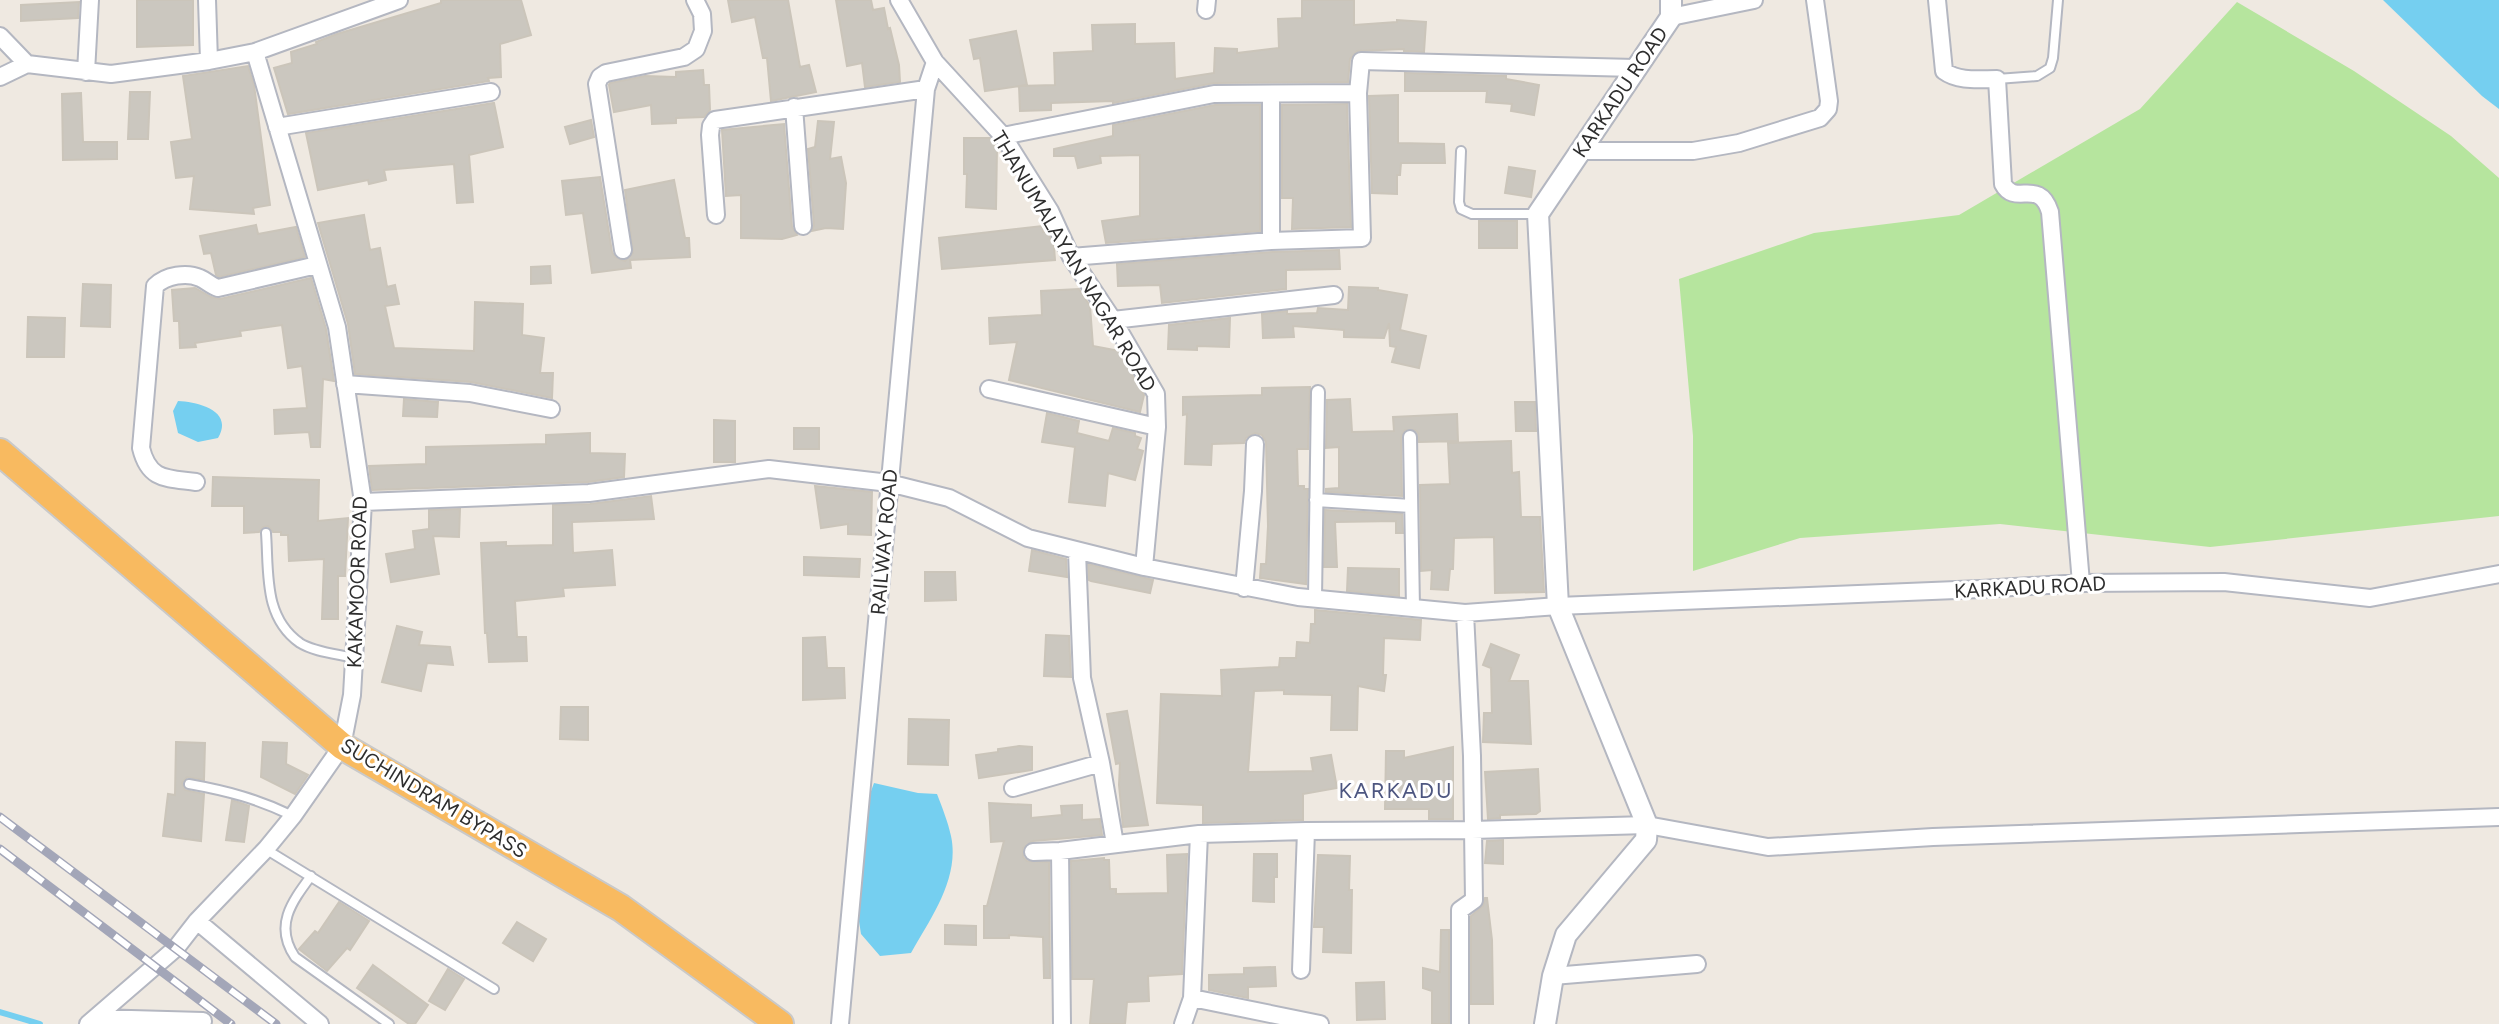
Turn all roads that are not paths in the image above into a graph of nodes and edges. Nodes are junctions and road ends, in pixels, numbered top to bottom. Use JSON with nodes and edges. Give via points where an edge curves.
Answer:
{"nodes":[{"id":1,"x":90,"y":0,"type":"edge"},
{"id":2,"x":207,"y":0,"type":"edge"},
{"id":3,"x":399,"y":0,"type":"edge"},
{"id":4,"x":695,"y":0,"type":"edge"},
{"id":5,"x":899,"y":0,"type":"edge"},
{"id":6,"x":1754,"y":0,"type":"edge"},
{"id":7,"x":1815,"y":0,"type":"edge"},
{"id":8,"x":1937,"y":0,"type":"edge"},
{"id":9,"x":2058,"y":0,"type":"edge"},
{"id":10,"x":1671,"y":8,"type":"edge"},
{"id":11,"x":0,"y":36,"type":"edge"},
{"id":12,"x":255,"y":52,"type":"junction"},
{"id":13,"x":209,"y":61,"type":"junction"},
{"id":14,"x":935,"y":62,"type":"junction"},
{"id":15,"x":27,"y":64,"type":"junction"},
{"id":16,"x":1635,"y":68,"type":"junction"},
{"id":17,"x":86,"y":72,"type":"junction"},
{"id":18,"x":0,"y":77,"type":"edge"},
{"id":19,"x":1997,"y":79,"type":"junction"},
{"id":20,"x":926,"y":89,"type":"junction"},
{"id":21,"x":491,"y":92,"type":"dead end"},
{"id":22,"x":1358,"y":93,"type":"junction"},
{"id":23,"x":1271,"y":94,"type":"junction"},
{"id":24,"x":794,"y":107,"type":"junction"},
{"id":25,"x":277,"y":127,"type":"junction"},
{"id":26,"x":1003,"y":136,"type":"junction"},
{"id":27,"x":1461,"y":151,"type":"dead end"},
{"id":28,"x":1579,"y":151,"type":"junction"},
{"id":29,"x":1538,"y":214,"type":"junction"},
{"id":30,"x":716,"y":215,"type":"dead end"},
{"id":31,"x":803,"y":226,"type":"dead end"},
{"id":32,"x":1271,"y":241,"type":"junction"},
{"id":33,"x":623,"y":250,"type":"dead end"},
{"id":34,"x":1071,"y":257,"type":"junction"},
{"id":35,"x":317,"y":265,"type":"junction"},
{"id":36,"x":1334,"y":295,"type":"dead end"},
{"id":37,"x":1113,"y":320,"type":"junction"},
{"id":38,"x":345,"y":384,"type":"junction"},
{"id":39,"x":989,"y":389,"type":"dead end"},
{"id":40,"x":1318,"y":392,"type":"dead end"},
{"id":41,"x":551,"y":409,"type":"dead end"},
{"id":42,"x":1157,"y":427,"type":"junction"},
{"id":43,"x":1410,"y":437,"type":"dead end"},
{"id":44,"x":1255,"y":444,"type":"dead end"},
{"id":45,"x":0,"y":452,"type":"edge"},
{"id":46,"x":196,"y":482,"type":"dead end"},
{"id":47,"x":889,"y":483,"type":"junction"},
{"id":48,"x":1316,"y":500,"type":"junction"},
{"id":49,"x":363,"y":502,"type":"junction"},
{"id":50,"x":1411,"y":506,"type":"junction"},
{"id":51,"x":266,"y":533,"type":"dead end"},
{"id":52,"x":1077,"y":552,"type":"junction"},
{"id":53,"x":1144,"y":567,"type":"junction"},
{"id":54,"x":2499,"y":574,"type":"edge"},
{"id":55,"x":2081,"y":583,"type":"junction"},
{"id":56,"x":1244,"y":588,"type":"junction"},
{"id":57,"x":1315,"y":598,"type":"junction"},
{"id":58,"x":1558,"y":606,"type":"junction"},
{"id":59,"x":1413,"y":608,"type":"junction"},
{"id":60,"x":1465,"y":613,"type":"junction"},
{"id":61,"x":355,"y":658,"type":"junction"},
{"id":62,"x":342,"y":746,"type":"junction"},
{"id":63,"x":1101,"y":763,"type":"junction"},
{"id":64,"x":189,"y":784,"type":"dead end"},
{"id":65,"x":1013,"y":788,"type":"dead end"},
{"id":66,"x":293,"y":816,"type":"junction"},
{"id":67,"x":2499,"y":817,"type":"edge"},
{"id":68,"x":1647,"y":825,"type":"junction"},
{"id":69,"x":1472,"y":830,"type":"junction"},
{"id":70,"x":1306,"y":831,"type":"junction"},
{"id":71,"x":1199,"y":834,"type":"junction"},
{"id":72,"x":1115,"y":844,"type":"junction"},
{"id":73,"x":266,"y":849,"type":"junction"},
{"id":74,"x":1060,"y":851,"type":"junction"},
{"id":75,"x":1033,"y":852,"type":"dead end"},
{"id":76,"x":311,"y":876,"type":"junction"},
{"id":77,"x":197,"y":921,"type":"junction"},
{"id":78,"x":1697,"y":964,"type":"dead end"},
{"id":79,"x":1301,"y":970,"type":"dead end"},
{"id":80,"x":1553,"y":976,"type":"junction"},
{"id":81,"x":494,"y":989,"type":"dead end"},
{"id":82,"x":1192,"y":998,"type":"junction"},
{"id":83,"x":92,"y":1021,"type":"edge"},
{"id":84,"x":203,"y":1021,"type":"dead end"},
{"id":85,"x":320,"y":1024,"type":"edge"},
{"id":86,"x":389,"y":1024,"type":"edge"},
{"id":87,"x":780,"y":1024,"type":"edge"},
{"id":88,"x":840,"y":1024,"type":"edge"},
{"id":89,"x":1062,"y":1024,"type":"edge"},
{"id":90,"x":1183,"y":1024,"type":"edge"},
{"id":91,"x":1320,"y":1024,"type":"edge"},
{"id":92,"x":1460,"y":1024,"type":"edge"},
{"id":93,"x":1545,"y":1024,"type":"edge"}],
"edges":[{"from":1,"to":17,"type":"street"},
{"from":2,"to":13,"type":"street"},
{"from":3,"to":12,"type":"street"},
{"from":4,"to":33,"type":"street","via":[[703,31],[696,49],[684,57],[606,73],[597,84]]},
{"from":5,"to":14,"type":"street","name":"THANUMALAYAN NAGAR ROAD"},
{"from":6,"to":10,"type":"street"},
{"from":7,"to":28,"type":"street","via":[[1829,101],[1820,118],[1693,151]]},
{"from":8,"to":19,"type":"street","via":[[1944,71],[1963,79]]},
{"from":9,"to":19,"type":"lane","via":[[2050,68],[2037,76]]},
{"from":10,"to":16,"type":"street","name":"KARKADU ROAD","via":[[1652,48]]},
{"from":11,"to":15,"type":"street"},
{"from":12,"to":13,"type":"street"},
{"from":12,"to":25,"type":"street","name":"KAKAMOOR ROAD"},
{"from":13,"to":17,"type":"street","via":[[111,74]]},
{"from":14,"to":20,"type":"street","name":"RAILWAY ROAD"},
{"from":14,"to":26,"type":"street","name":"THANUMALAYAN NAGAR ROAD"},
{"from":15,"to":17,"type":"street"},
{"from":15,"to":18,"type":"street"},
{"from":16,"to":22,"type":"street","via":[[1361,61]]},
{"from":16,"to":28,"type":"street","name":"KARKADU ROAD"},
{"from":19,"to":55,"type":"street","via":[[2003,184],[2010,193],[2044,197],[2050,212]]},
{"from":20,"to":24,"type":"street"},
{"from":20,"to":47,"type":"street","name":"RAILWAY ROAD"},
{"from":21,"to":25,"type":"street"},
{"from":22,"to":23,"type":"street"},
{"from":22,"to":32,"type":"street","via":[[1362,238]]},
{"from":23,"to":26,"type":"street","via":[[1214,94]]},
{"from":23,"to":32,"type":"street"},
{"from":24,"to":30,"type":"street","via":[[715,120],[710,135]]},
{"from":24,"to":31,"type":"street"},
{"from":25,"to":35,"type":"street","name":"KAKAMOOR ROAD"},
{"from":26,"to":34,"type":"street","name":"THANUMALAYAN NAGAR ROAD","via":[[1050,211]]},
{"from":27,"to":29,"type":"lane","via":[[1461,209],[1472,214]]},
{"from":28,"to":29,"type":"street","name":"KARKADU ROAD"},
{"from":29,"to":58,"type":"street"},
{"from":32,"to":34,"type":"street"},
{"from":34,"to":37,"type":"street","name":"THANUMALAYAN NAGAR ROAD"},
{"from":35,"to":38,"type":"street","name":"KAKAMOOR ROAD","via":[[337,327]]},
{"from":35,"to":46,"type":"street","via":[[218,288],[190,276],[162,279],[155,286],[141,448],[149,469],[159,477]]},
{"from":36,"to":37,"type":"street"},
{"from":37,"to":42,"type":"street","name":"THANUMALAYAN NAGAR ROAD","via":[[1156,394]]},
{"from":38,"to":41,"type":"street","via":[[470,393]]},
{"from":38,"to":49,"type":"street","name":"KAKAMOOR ROAD"},
{"from":39,"to":42,"type":"street"},
{"from":40,"to":48,"type":"street"},
{"from":42,"to":53,"type":"street","name":"THANUMALAYAN NAGAR ROAD"},
{"from":43,"to":50,"type":"street"},
{"from":44,"to":56,"type":"street"},
{"from":45,"to":62,"type":"highway","name":"SUCHINDRAM BYPASS"},
{"from":47,"to":49,"type":"street","via":[[769,469],[589,493]]},
{"from":47,"to":52,"type":"street","via":[[949,498],[1028,538]]},
{"from":47,"to":88,"type":"street","name":"RAILWAY ROAD"},
{"from":48,"to":50,"type":"street"},
{"from":48,"to":57,"type":"street"},
{"from":49,"to":61,"type":"street","name":"KAKAMOOR ROAD"},
{"from":50,"to":59,"type":"street"},
{"from":51,"to":61,"type":"lane","via":[[276,618],[301,644]]},
{"from":52,"to":53,"type":"street"},
{"from":52,"to":63,"type":"street","via":[[1082,678]]},
{"from":53,"to":56,"type":"street"},
{"from":54,"to":55,"type":"street","name":"KARKADU ROAD","via":[[2370,598],[2224,582]]},
{"from":55,"to":58,"type":"street","name":"KARKADU ROAD"},
{"from":56,"to":57,"type":"street"},
{"from":57,"to":59,"type":"street"},
{"from":58,"to":60,"type":"street"},
{"from":58,"to":68,"type":"street"},
{"from":59,"to":60,"type":"street"},
{"from":60,"to":69,"type":"street"},
{"from":61,"to":62,"type":"street","name":"KAKAMOOR ROAD"},
{"from":62,"to":66,"type":"street","name":"KAKAMOOR ROAD"},
{"from":62,"to":87,"type":"highway","name":"SUCHINDRAM BYPASS","via":[[621,908]]},
{"from":63,"to":65,"type":"street"},
{"from":63,"to":72,"type":"street"},
{"from":64,"to":66,"type":"lane","via":[[262,801]]},
{"from":66,"to":73,"type":"street","name":"KAKAMOOR ROAD"},
{"from":67,"to":68,"type":"street","via":[[1768,847]]},
{"from":68,"to":69,"type":"street"},
{"from":68,"to":80,"type":"street","via":[[1646,840],[1566,935]]},
{"from":69,"to":70,"type":"street"},
{"from":69,"to":92,"type":"street","via":[[1474,900],[1460,910]]},
{"from":70,"to":71,"type":"street"},
{"from":70,"to":79,"type":"street"},
{"from":71,"to":72,"type":"street"},
{"from":71,"to":82,"type":"street"},
{"from":72,"to":74,"type":"street"},
{"from":73,"to":76,"type":"lane"},
{"from":73,"to":77,"type":"street","name":"KAKAMOOR ROAD"},
{"from":74,"to":75,"type":"street"},
{"from":74,"to":89,"type":"street"},
{"from":76,"to":81,"type":"lane"},
{"from":76,"to":86,"type":"lane","via":[[289,910],[288,946],[295,957]]},
{"from":77,"to":83,"type":"street","name":"KAKAMOOR ROAD","via":[[176,948]]},
{"from":77,"to":85,"type":"street"},
{"from":78,"to":80,"type":"street"},
{"from":80,"to":93,"type":"street"},
{"from":82,"to":90,"type":"street"},
{"from":82,"to":91,"type":"street"},
{"from":83,"to":84,"type":"street"}]}
